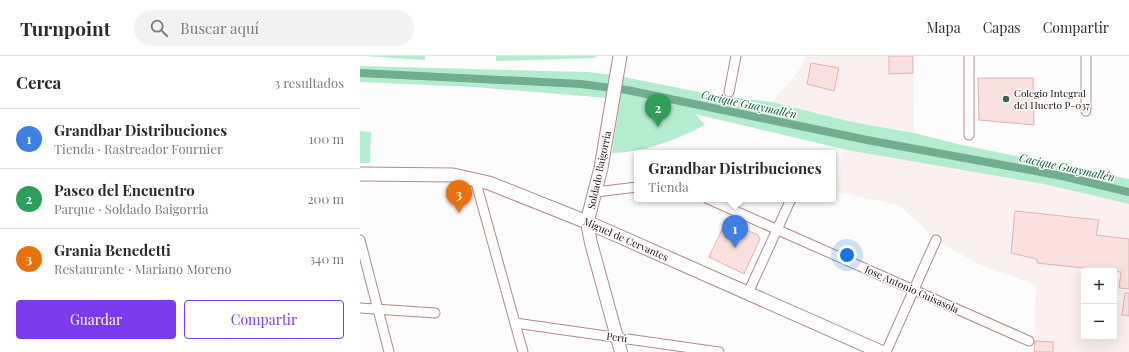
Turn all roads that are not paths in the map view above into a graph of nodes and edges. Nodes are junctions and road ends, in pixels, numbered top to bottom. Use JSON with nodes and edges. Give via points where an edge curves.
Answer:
{"nodes":[{"id":1,"x":620,"y":56,"type":"edge"},
{"id":2,"x":736,"y":56,"type":"edge"},
{"id":3,"x":969,"y":56,"type":"edge"},
{"id":4,"x":1086,"y":56,"type":"edge"},
{"id":5,"x":729,"y":92,"type":"dead end"},
{"id":6,"x":1086,"y":111,"type":"dead end"},
{"id":7,"x":969,"y":135,"type":"dead end"},
{"id":8,"x":360,"y":174,"type":"edge"},
{"id":9,"x":475,"y":178,"type":"junction"},
{"id":10,"x":634,"y":187,"type":"edge"},
{"id":11,"x":596,"y":192,"type":"junction"},
{"id":12,"x":715,"y":202,"type":"edge"},
{"id":13,"x":790,"y":202,"type":"edge"},
{"id":14,"x":587,"y":222,"type":"junction"},
{"id":15,"x":777,"y":230,"type":"junction"},
{"id":16,"x":360,"y":240,"type":"edge"},
{"id":17,"x":936,"y":240,"type":"dead end"},
{"id":18,"x":914,"y":290,"type":"junction"},
{"id":19,"x":748,"y":293,"type":"junction"},
{"id":20,"x":360,"y":308,"type":"edge"},
{"id":21,"x":378,"y":309,"type":"junction"},
{"id":22,"x":435,"y":313,"type":"dead end"},
{"id":23,"x":515,"y":323,"type":"junction"},
{"id":24,"x":617,"y":337,"type":"junction"},
{"id":25,"x":1029,"y":341,"type":"dead end"},
{"id":26,"x":389,"y":352,"type":"edge"},
{"id":27,"x":523,"y":352,"type":"edge"},
{"id":28,"x":621,"y":352,"type":"edge"},
{"id":29,"x":719,"y":352,"type":"edge"},
{"id":30,"x":881,"y":352,"type":"edge"},
{"id":31,"x":886,"y":352,"type":"edge"}],
"edges":[{"from":1,"to":11,"type":"main road","name":"Soldado Baigorria"},
{"from":2,"to":5,"type":"street"},
{"from":3,"to":7,"type":"street"},
{"from":4,"to":6,"type":"street"},
{"from":8,"to":9,"type":"main road","name":"Miguel de Cervantes","via":[[453,175]]},
{"from":9,"to":14,"type":"main road","name":"Miguel de Cervantes"},
{"from":9,"to":23,"type":"street"},
{"from":10,"to":11,"type":"street"},
{"from":11,"to":14,"type":"main road","name":"Soldado Baigorria"},
{"from":12,"to":15,"type":"street","name":"Jose Antonio Guisasola"},
{"from":13,"to":15,"type":"street"},
{"from":14,"to":19,"type":"main road","name":"Miguel de Cervantes"},
{"from":14,"to":24,"type":"street","name":"Soldado Baigorria"},
{"from":15,"to":18,"type":"street","name":"Jose Antonio Guisasola"},
{"from":15,"to":19,"type":"street"},
{"from":16,"to":21,"type":"street"},
{"from":17,"to":18,"type":"street"},
{"from":18,"to":25,"type":"street","name":"Jose Antonio Guisasola"},
{"from":18,"to":31,"type":"street"},
{"from":19,"to":30,"type":"main road","name":"Miguel de Cervantes"},
{"from":20,"to":21,"type":"street"},
{"from":21,"to":22,"type":"street"},
{"from":21,"to":26,"type":"street"},
{"from":23,"to":24,"type":"street","name":"Perú"},
{"from":23,"to":27,"type":"street"},
{"from":24,"to":28,"type":"street","name":"Soldado Baigorria"},
{"from":24,"to":29,"type":"street","name":"Perú"}]}
